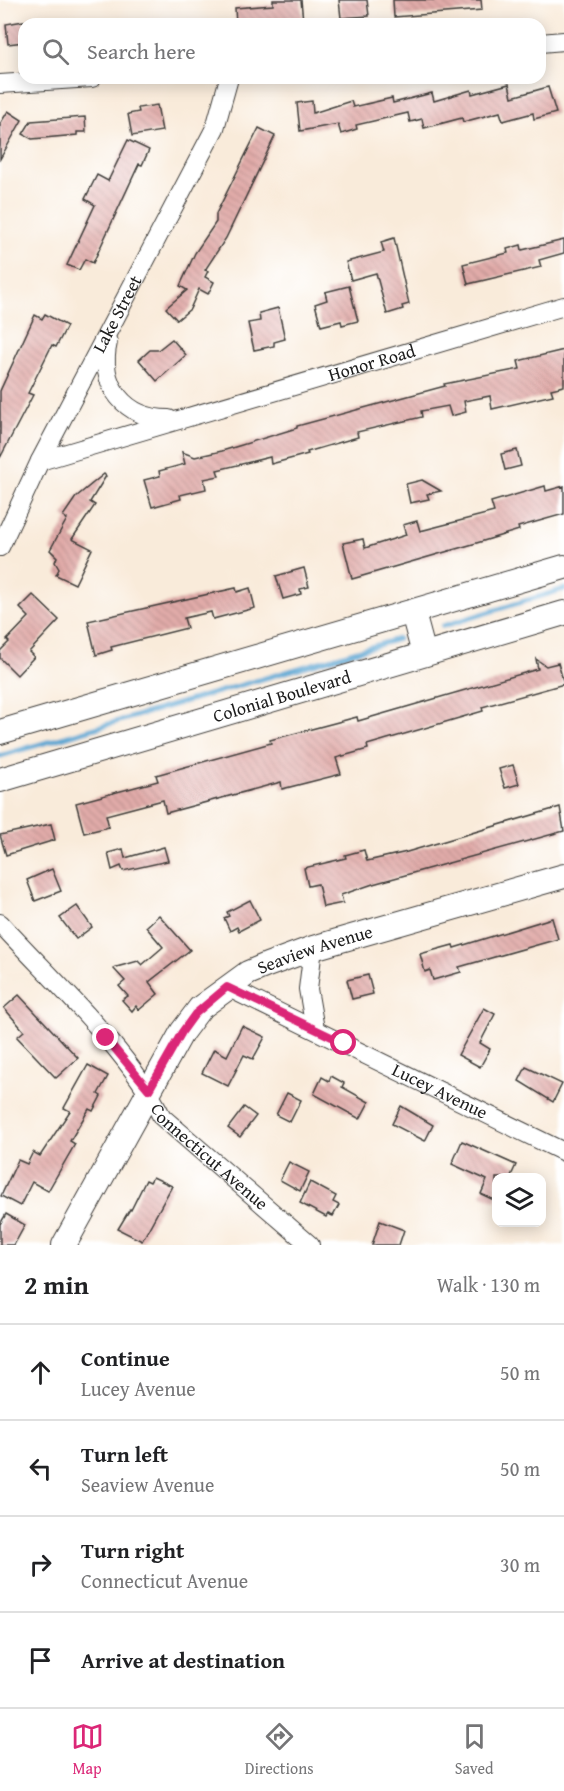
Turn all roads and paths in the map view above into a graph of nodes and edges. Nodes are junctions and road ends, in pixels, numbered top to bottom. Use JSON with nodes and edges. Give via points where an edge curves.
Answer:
{"nodes":[{"id":1,"x":564,"y":41,"type":"edge"},
{"id":2,"x":546,"y":42,"type":"edge"},
{"id":3,"x":18,"y":83,"type":"edge"},
{"id":4,"x":0,"y":84,"type":"edge"},
{"id":5,"x":226,"y":84,"type":"edge"},
{"id":6,"x":564,"y":306,"type":"edge"},
{"id":7,"x":111,"y":328,"type":"junction"},
{"id":8,"x":180,"y":419,"type":"junction"},
{"id":9,"x":40,"y":461,"type":"junction"},
{"id":10,"x":0,"y":547,"type":"edge"},
{"id":11,"x":564,"y":567,"type":"edge"},
{"id":12,"x":413,"y":613,"type":"junction"},
{"id":13,"x":564,"y":613,"type":"edge"},
{"id":14,"x":424,"y":654,"type":"junction"},
{"id":15,"x":0,"y":732,"type":"edge"},
{"id":16,"x":0,"y":780,"type":"edge"},
{"id":17,"x":564,"y":876,"type":"edge"},
{"id":18,"x":0,"y":923,"type":"edge"},
{"id":19,"x":314,"y":948,"type":"junction"},
{"id":20,"x":227,"y":987,"type":"junction"},
{"id":21,"x":315,"y":1029,"type":"junction"},
{"id":22,"x":149,"y":1090,"type":"junction"},
{"id":23,"x":564,"y":1152,"type":"edge"},
{"id":24,"x":64,"y":1245,"type":"edge"},
{"id":25,"x":310,"y":1245,"type":"edge"}],
"edges":[{"from":1,"to":2,"type":"street"},
{"from":3,"to":4,"type":"street"},
{"from":5,"to":7,"type":"street","name":"Lake Street","via":[[215,128]]},
{"from":6,"to":8,"type":"street","name":"Honor Road"},
{"from":7,"to":8,"type":"street","name":"Honor Road","via":[[106,371],[118,398],[143,415]]},
{"from":7,"to":9,"type":"street","name":"Lake Street"},
{"from":8,"to":9,"type":"street","name":"Honor Road"},
{"from":9,"to":10,"type":"street","name":"Lake Street"},
{"from":11,"to":12,"type":"street"},
{"from":12,"to":14,"type":"street"},
{"from":12,"to":15,"type":"street"},
{"from":13,"to":14,"type":"street","name":"Colonial Boulevard"},
{"from":14,"to":16,"type":"street","name":"Colonial Boulevard"},
{"from":17,"to":19,"type":"street","name":"Seaview Avenue"},
{"from":18,"to":22,"type":"street","name":"Connecticut Avenue"},
{"from":19,"to":20,"type":"street","name":"Seaview Avenue","via":[[257,969]]},
{"from":19,"to":21,"type":"street","via":[[308,989]]},
{"from":20,"to":21,"type":"street","name":"Lucey Avenue"},
{"from":20,"to":22,"type":"street","name":"Seaview Avenue","via":[[195,1014]]},
{"from":21,"to":23,"type":"street","name":"Lucey Avenue"},
{"from":22,"to":24,"type":"street","name":"Seaview Avenue"},
{"from":22,"to":25,"type":"street","name":"Connecticut Avenue","via":[[162,1117]]}]}
